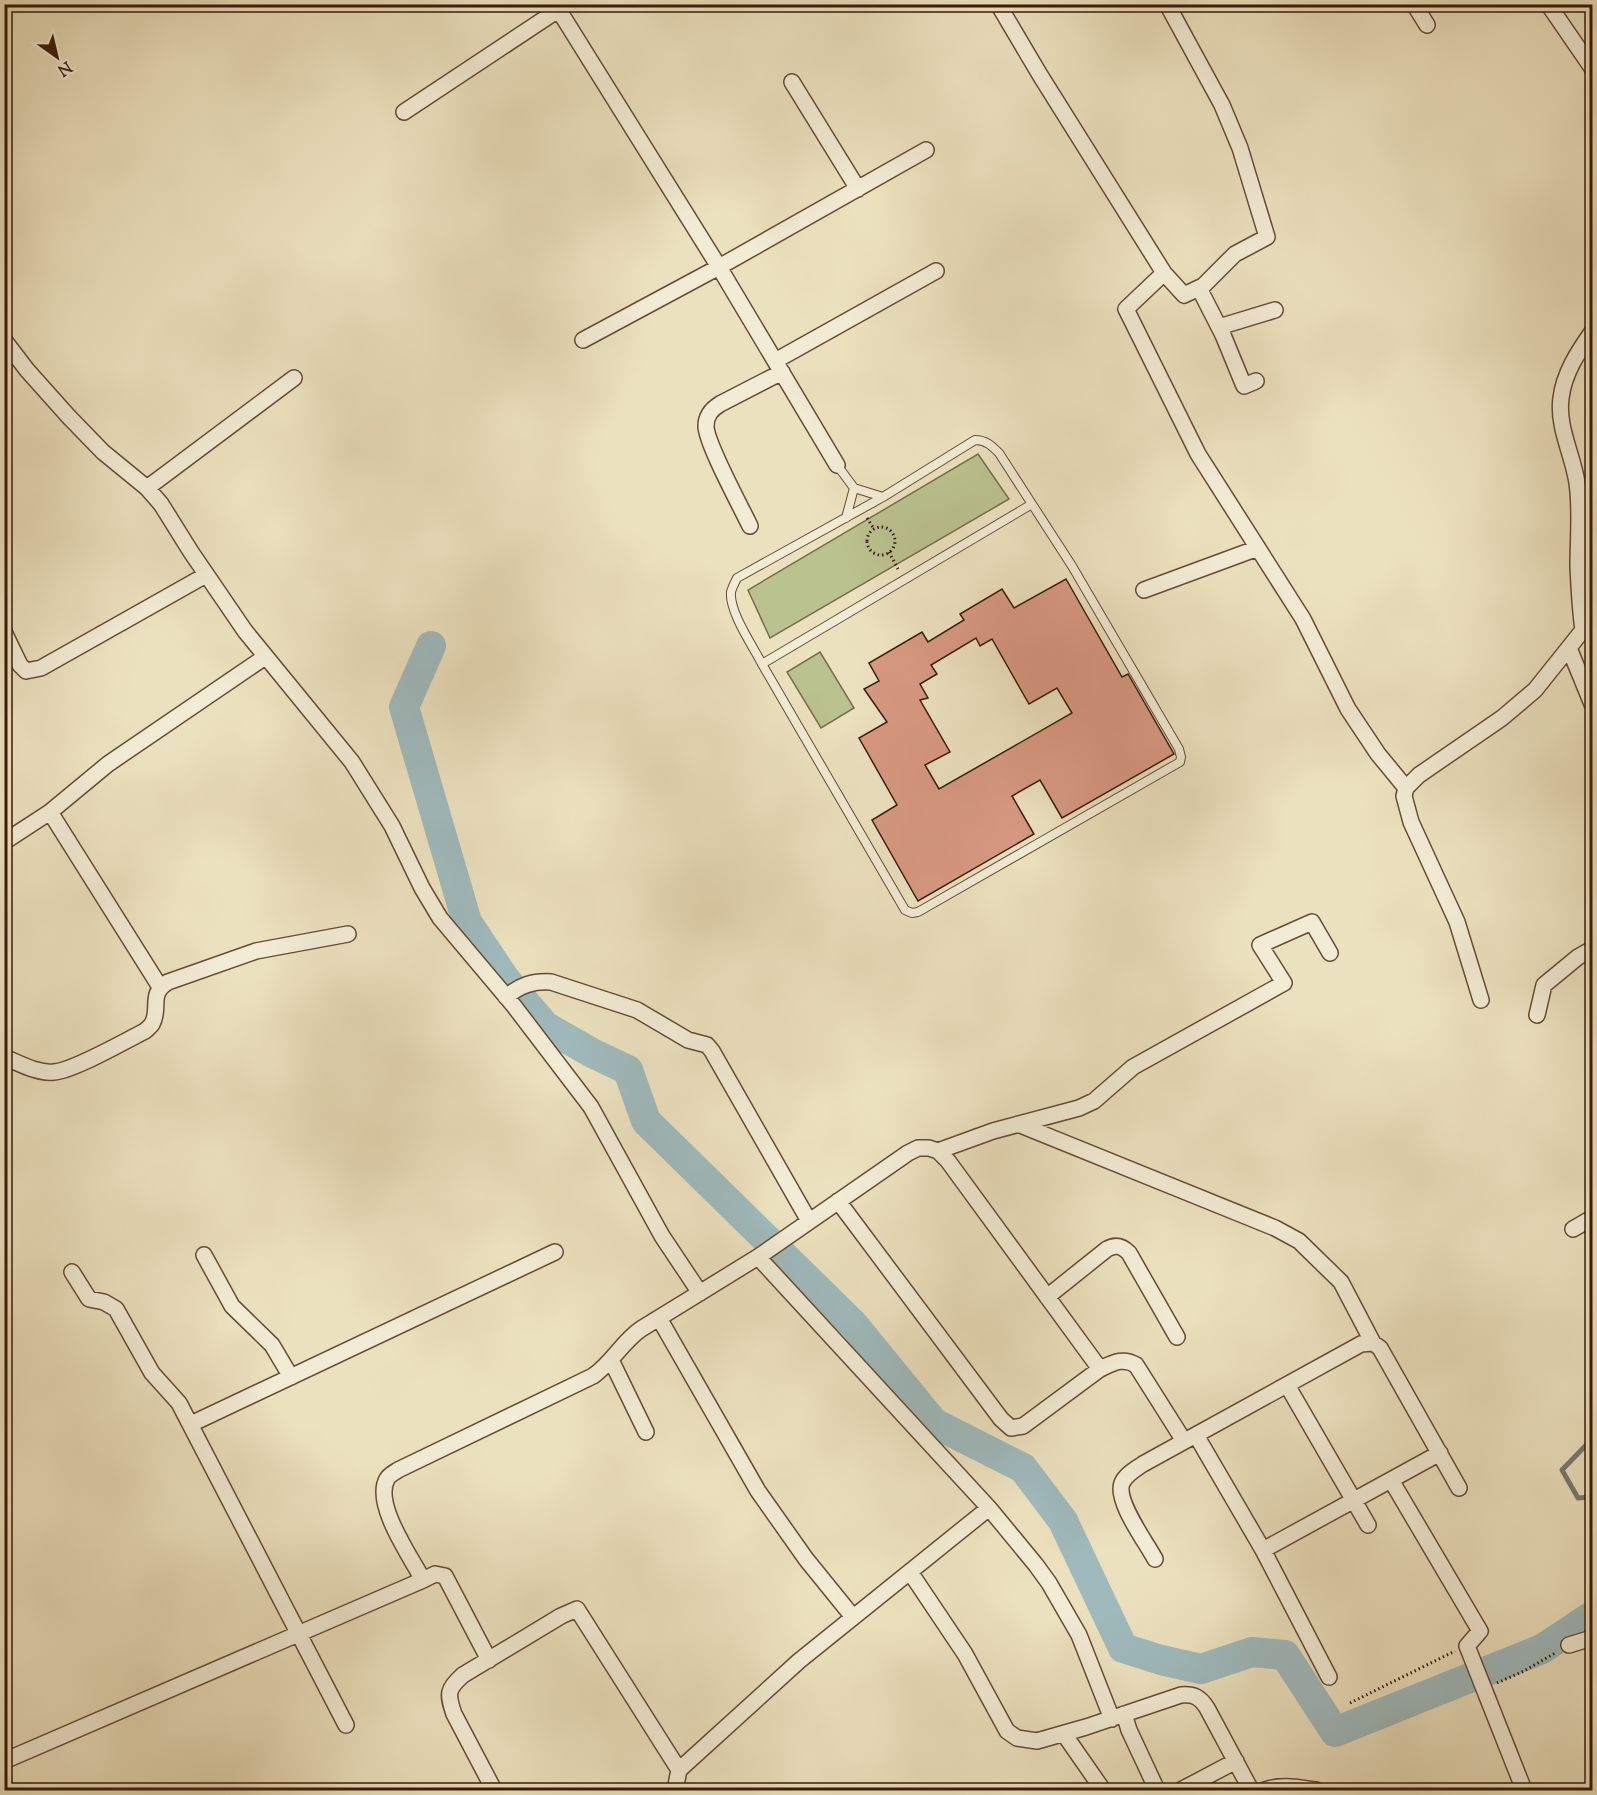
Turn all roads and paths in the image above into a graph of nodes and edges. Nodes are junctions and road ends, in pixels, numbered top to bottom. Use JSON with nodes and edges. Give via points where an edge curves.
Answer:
{"nodes":[{"id":1,"x":998,"y":4,"type":"edge"},
{"id":2,"x":1167,"y":4,"type":"edge"},
{"id":3,"x":1414,"y":4,"type":"edge"},
{"id":4,"x":1548,"y":4,"type":"edge"},
{"id":5,"x":556,"y":7,"type":"edge"},
{"id":6,"x":1427,"y":25,"type":"dead end"},
{"id":7,"x":1593,"y":68,"type":"edge"},
{"id":8,"x":792,"y":82,"type":"dead end"},
{"id":9,"x":404,"y":112,"type":"dead end"},
{"id":10,"x":926,"y":150,"type":"dead end"},
{"id":11,"x":858,"y":189,"type":"junction"},
{"id":12,"x":719,"y":267,"type":"junction"},
{"id":13,"x":936,"y":271,"type":"dead end"},
{"id":14,"x":1164,"y":273,"type":"junction"},
{"id":15,"x":1199,"y":288,"type":"junction"},
{"id":16,"x":1275,"y":310,"type":"dead end"},
{"id":17,"x":1219,"y":327,"type":"junction"},
{"id":18,"x":1593,"y":332,"type":"edge"},
{"id":19,"x":4,"y":340,"type":"edge"},
{"id":20,"x":583,"y":340,"type":"dead end"},
{"id":21,"x":778,"y":366,"type":"junction"},
{"id":22,"x":294,"y":378,"type":"dead end"},
{"id":23,"x":1256,"y":381,"type":"dead end"},
{"id":24,"x":837,"y":465,"type":"joint"},
{"id":25,"x":147,"y":488,"type":"junction"},
{"id":26,"x":854,"y":488,"type":"junction"},
{"id":27,"x":883,"y":497,"type":"junction"},
{"id":28,"x":1032,"y":504,"type":"junction"},
{"id":29,"x":846,"y":518,"type":"junction"},
{"id":30,"x":750,"y":526,"type":"dead end"},
{"id":31,"x":1258,"y":548,"type":"junction"},
{"id":32,"x":888,"y":552,"type":"junction"},
{"id":33,"x":206,"y":575,"type":"junction"},
{"id":34,"x":905,"y":580,"type":"junction"},
{"id":35,"x":1144,"y":590,"type":"dead end"},
{"id":36,"x":1588,"y":627,"type":"edge"},
{"id":37,"x":4,"y":632,"type":"edge"},
{"id":38,"x":1569,"y":648,"type":"junction"},
{"id":39,"x":265,"y":657,"type":"junction"},
{"id":40,"x":762,"y":664,"type":"junction"},
{"id":41,"x":1593,"y":704,"type":"edge"},
{"id":42,"x":1407,"y":788,"type":"junction"},
{"id":43,"x":50,"y":812,"type":"junction"},
{"id":44,"x":4,"y":842,"type":"edge"},
{"id":45,"x":348,"y":934,"type":"dead end"},
{"id":46,"x":1593,"y":949,"type":"edge"},
{"id":47,"x":1330,"y":953,"type":"dead end"},
{"id":48,"x":160,"y":987,"type":"junction"},
{"id":49,"x":513,"y":992,"type":"junction"},
{"id":50,"x":1481,"y":1000,"type":"dead end"},
{"id":51,"x":1537,"y":1015,"type":"dead end"},
{"id":52,"x":4,"y":1057,"type":"edge"},
{"id":53,"x":1018,"y":1124,"type":"junction"},
{"id":54,"x":938,"y":1151,"type":"junction"},
{"id":55,"x":838,"y":1200,"type":"junction"},
{"id":56,"x":1593,"y":1218,"type":"edge"},
{"id":57,"x":809,"y":1221,"type":"junction"},
{"id":58,"x":1574,"y":1229,"type":"dead end"},
{"id":59,"x":555,"y":1252,"type":"dead end"},
{"id":60,"x":204,"y":1255,"type":"dead end"},
{"id":61,"x":761,"y":1255,"type":"junction"},
{"id":62,"x":72,"y":1272,"type":"dead end"},
{"id":63,"x":700,"y":1293,"type":"junction"},
{"id":64,"x":1047,"y":1297,"type":"junction"},
{"id":65,"x":659,"y":1318,"type":"junction"},
{"id":66,"x":1177,"y":1337,"type":"dead end"},
{"id":67,"x":1373,"y":1343,"type":"junction"},
{"id":68,"x":611,"y":1360,"type":"junction"},
{"id":69,"x":1100,"y":1369,"type":"junction"},
{"id":70,"x":291,"y":1377,"type":"junction"},
{"id":71,"x":1287,"y":1385,"type":"junction"},
{"id":72,"x":191,"y":1424,"type":"junction"},
{"id":73,"x":646,"y":1432,"type":"dead end"},
{"id":74,"x":1190,"y":1438,"type":"junction"},
{"id":75,"x":1440,"y":1453,"type":"junction"},
{"id":76,"x":1391,"y":1480,"type":"junction"},
{"id":77,"x":1459,"y":1488,"type":"dead end"},
{"id":78,"x":1353,"y":1500,"type":"junction"},
{"id":79,"x":989,"y":1509,"type":"junction"},
{"id":80,"x":1368,"y":1525,"type":"dead end"},
{"id":81,"x":1263,"y":1550,"type":"junction"},
{"id":82,"x":1155,"y":1559,"type":"dead end"},
{"id":83,"x":910,"y":1572,"type":"junction"},
{"id":84,"x":423,"y":1580,"type":"junction"},
{"id":85,"x":853,"y":1617,"type":"junction"},
{"id":86,"x":300,"y":1634,"type":"junction"},
{"id":87,"x":1593,"y":1638,"type":"edge"},
{"id":88,"x":1569,"y":1645,"type":"joint"},
{"id":89,"x":1467,"y":1646,"type":"junction"},
{"id":90,"x":489,"y":1660,"type":"junction"},
{"id":91,"x":1329,"y":1677,"type":"dead end"},
{"id":92,"x":1484,"y":1688,"type":"junction"},
{"id":93,"x":1350,"y":1703,"type":"dead end"},
{"id":94,"x":1118,"y":1716,"type":"junction"},
{"id":95,"x":346,"y":1725,"type":"dead end"},
{"id":96,"x":1064,"y":1734,"type":"junction"},
{"id":97,"x":4,"y":1761,"type":"edge"},
{"id":98,"x":1236,"y":1761,"type":"junction"},
{"id":99,"x":679,"y":1770,"type":"junction"},
{"id":100,"x":494,"y":1791,"type":"edge"},
{"id":101,"x":675,"y":1791,"type":"edge"},
{"id":102,"x":1103,"y":1791,"type":"edge"},
{"id":103,"x":1157,"y":1791,"type":"edge"},
{"id":104,"x":1181,"y":1791,"type":"edge"},
{"id":105,"x":1251,"y":1791,"type":"edge"},
{"id":106,"x":1265,"y":1791,"type":"edge"},
{"id":107,"x":1316,"y":1791,"type":"edge"},
{"id":108,"x":1524,"y":1791,"type":"edge"}],
"edges":[{"from":1,"to":14,"type":"street"},
{"from":2,"to":15,"type":"street","via":[[1222,105],[1240,148],[1267,237],[1235,254]]},
{"from":3,"to":6,"type":"street"},
{"from":4,"to":7,"type":"street"},
{"from":5,"to":9,"type":"street"},
{"from":5,"to":12,"type":"street"},
{"from":8,"to":11,"type":"street"},
{"from":10,"to":11,"type":"street"},
{"from":11,"to":12,"type":"street"},
{"from":12,"to":20,"type":"street"},
{"from":12,"to":21,"type":"street"},
{"from":13,"to":21,"type":"street"},
{"from":14,"to":15,"type":"street","via":[[1184,295]]},
{"from":14,"to":31,"type":"street","via":[[1126,309],[1198,454]]},
{"from":15,"to":17,"type":"street"},
{"from":16,"to":17,"type":"street"},
{"from":17,"to":23,"type":"street","via":[[1244,386]]},
{"from":18,"to":36,"type":"street","via":[[1566,376],[1560,416],[1579,506],[1579,598]]},
{"from":19,"to":25,"type":"street","via":[[69,417]]},
{"from":21,"to":24,"type":"street"},
{"from":21,"to":30,"type":"street","via":[[713,408],[707,417],[707,435]]},
{"from":22,"to":25,"type":"street"},
{"from":24,"to":26,"type":"lane"},
{"from":25,"to":33,"type":"street"},
{"from":26,"to":27,"type":"lane"},
{"from":26,"to":29,"type":"lane"},
{"from":27,"to":28,"type":"lane","via":[[975,440],[982,440],[999,453]]},
{"from":27,"to":29,"type":"lane"},
{"from":28,"to":34,"type":"lane"},
{"from":28,"to":40,"type":"lane","via":[[1179,749],[1181,757],[1176,766],[912,913],[905,910]]},
{"from":29,"to":40,"type":"lane","via":[[737,578],[732,592],[737,618]]},
{"from":31,"to":35,"type":"street"},
{"from":31,"to":42,"type":"street","via":[[1303,619],[1348,709]]},
{"from":32,"to":32,"type":"path","via":[[879,554],[871,550],[868,537],[874,529],[886,528],[893,533],[894,545]]},
{"from":32,"to":34,"type":"path"},
{"from":33,"to":37,"type":"street","via":[[35,670],[23,669]]},
{"from":33,"to":39,"type":"street"},
{"from":34,"to":40,"type":"lane"},
{"from":36,"to":38,"type":"street"},
{"from":38,"to":41,"type":"street"},
{"from":38,"to":42,"type":"street","via":[[1535,690],[1419,775]]},
{"from":39,"to":43,"type":"street","via":[[108,764]]},
{"from":39,"to":49,"type":"street","via":[[352,762],[392,826],[440,918]]},
{"from":42,"to":50,"type":"street","via":[[1405,807],[1457,922]]},
{"from":43,"to":44,"type":"street"},
{"from":43,"to":48,"type":"street"},
{"from":45,"to":48,"type":"street","via":[[256,951]]},
{"from":46,"to":51,"type":"street","via":[[1544,985]]},
{"from":47,"to":53,"type":"street","via":[[1312,922],[1260,945],[1284,983],[1133,1067],[1094,1101]]},
{"from":48,"to":52,"type":"street","via":[[152,1024],[145,1031],[70,1067],[53,1073]]},
{"from":49,"to":57,"type":"street","via":[[536,981],[551,982],[637,1010],[688,1040],[707,1045]]},
{"from":49,"to":63,"type":"street","via":[[591,1107],[662,1236]]},
{"from":53,"to":54,"type":"street"},
{"from":53,"to":67,"type":"street","via":[[1299,1241],[1341,1282]]},
{"from":54,"to":55,"type":"street","via":[[918,1148]]},
{"from":54,"to":64,"type":"street"},
{"from":55,"to":57,"type":"street"},
{"from":55,"to":69,"type":"street","via":[[1011,1428],[1023,1426]]},
{"from":56,"to":58,"type":"street"},
{"from":57,"to":61,"type":"street"},
{"from":59,"to":70,"type":"street"},
{"from":60,"to":70,"type":"street","via":[[232,1306],[272,1346]]},
{"from":61,"to":63,"type":"street"},
{"from":61,"to":79,"type":"street"},
{"from":62,"to":72,"type":"street","via":[[89,1299],[116,1309],[152,1373],[179,1403]]},
{"from":63,"to":65,"type":"street"},
{"from":64,"to":66,"type":"street","via":[[1107,1249],[1119,1246],[1129,1253]]},
{"from":64,"to":69,"type":"street"},
{"from":65,"to":68,"type":"street","via":[[632,1335]]},
{"from":65,"to":85,"type":"street","via":[[758,1491]]},
{"from":67,"to":71,"type":"street","via":[[1361,1344]]},
{"from":67,"to":75,"type":"street","via":[[1389,1361]]},
{"from":68,"to":73,"type":"street"},
{"from":68,"to":84,"type":"street","via":[[577,1385],[388,1477],[384,1494],[388,1515]]},
{"from":69,"to":74,"type":"street","via":[[1122,1360],[1136,1365]]},
{"from":70,"to":72,"type":"street"},
{"from":71,"to":74,"type":"street"},
{"from":71,"to":78,"type":"street"},
{"from":72,"to":86,"type":"street"},
{"from":74,"to":81,"type":"street"},
{"from":74,"to":82,"type":"street","via":[[1143,1464],[1122,1483],[1126,1509]]},
{"from":75,"to":76,"type":"street"},
{"from":75,"to":77,"type":"street"},
{"from":76,"to":78,"type":"street"},
{"from":76,"to":89,"type":"street","via":[[1480,1631]]},
{"from":78,"to":80,"type":"street"},
{"from":78,"to":81,"type":"street"},
{"from":79,"to":83,"type":"street"},
{"from":79,"to":94,"type":"street","via":[[1036,1565],[1067,1613]]},
{"from":81,"to":91,"type":"street"},
{"from":83,"to":85,"type":"street"},
{"from":83,"to":96,"type":"street","via":[[965,1654],[1007,1731],[1017,1738],[1037,1741]]},
{"from":84,"to":86,"type":"street"},
{"from":84,"to":90,"type":"street","via":[[435,1574],[445,1576]]},
{"from":85,"to":99,"type":"street"},
{"from":86,"to":95,"type":"street"},
{"from":86,"to":97,"type":"street"},
{"from":87,"to":88,"type":"street"},
{"from":88,"to":92,"type":"path"},
{"from":89,"to":92,"type":"street"},
{"from":89,"to":93,"type":"path"},
{"from":90,"to":99,"type":"street","via":[[577,1609]]},
{"from":90,"to":100,"type":"street","via":[[453,1684],[449,1691],[454,1714]]},
{"from":92,"to":108,"type":"street"},
{"from":94,"to":96,"type":"street"},
{"from":94,"to":98,"type":"street","via":[[1181,1695],[1197,1696]]},
{"from":94,"to":103,"type":"street","via":[[1129,1730]]},
{"from":96,"to":102,"type":"street"},
{"from":98,"to":104,"type":"street"},
{"from":98,"to":105,"type":"street"},
{"from":99,"to":101,"type":"street"},
{"from":106,"to":107,"type":"street","via":[[1290,1786]]}]}
